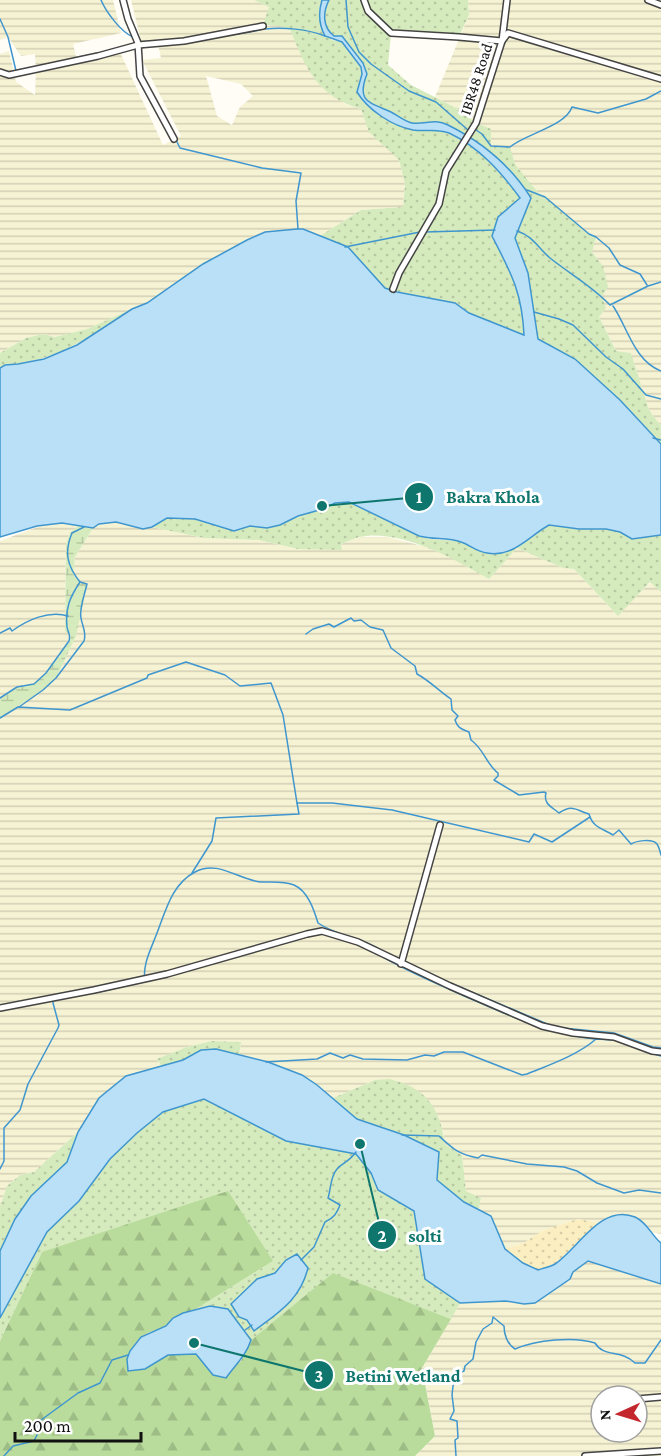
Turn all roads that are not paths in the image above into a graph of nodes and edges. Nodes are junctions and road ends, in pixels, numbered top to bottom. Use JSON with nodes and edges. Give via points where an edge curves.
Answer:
{"nodes":[{"id":1,"x":123,"y":0,"type":"edge"},
{"id":2,"x":364,"y":0,"type":"edge"},
{"id":3,"x":507,"y":0,"type":"edge"},
{"id":4,"x":648,"y":0,"type":"edge"},
{"id":5,"x":661,"y":5,"type":"edge"},
{"id":6,"x":263,"y":26,"type":"dead end"},
{"id":7,"x":502,"y":41,"type":"junction"},
{"id":8,"x":138,"y":45,"type":"junction"},
{"id":9,"x":0,"y":72,"type":"edge"},
{"id":10,"x":661,"y":79,"type":"edge"},
{"id":11,"x":174,"y":138,"type":"dead end"},
{"id":12,"x":393,"y":289,"type":"dead end"},
{"id":13,"x":440,"y":825,"type":"dead end"},
{"id":14,"x":401,"y":964,"type":"junction"},
{"id":15,"x":0,"y":1008,"type":"edge"},
{"id":16,"x":661,"y":1052,"type":"edge"},
{"id":17,"x":661,"y":1451,"type":"edge"},
{"id":18,"x":585,"y":1456,"type":"edge"}],
"edges":[{"from":1,"to":8,"type":"street"},
{"from":2,"to":7,"type":"street","via":[[368,11],[391,33]]},
{"from":3,"to":7,"type":"street","name":"IBR48 Road"},
{"from":4,"to":5,"type":"street"},
{"from":6,"to":8,"type":"street"},
{"from":7,"to":10,"type":"street","via":[[508,33]]},
{"from":7,"to":12,"type":"street","name":"IBR48 Road","via":[[476,123],[446,171],[439,204]]},
{"from":8,"to":9,"type":"street","via":[[9,75]]},
{"from":8,"to":11,"type":"street","via":[[140,76]]},
{"from":13,"to":14,"type":"street"},
{"from":14,"to":15,"type":"street","via":[[358,942],[315,932],[167,974]]},
{"from":14,"to":16,"type":"street","via":[[542,1026],[614,1037]]},
{"from":17,"to":18,"type":"street"}]}
